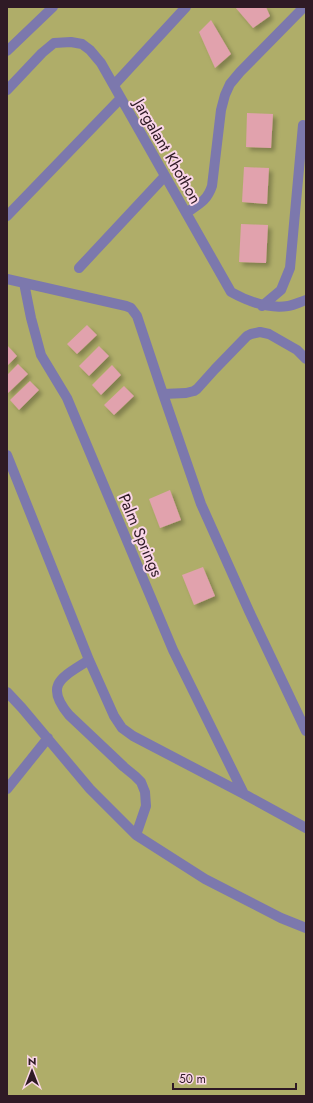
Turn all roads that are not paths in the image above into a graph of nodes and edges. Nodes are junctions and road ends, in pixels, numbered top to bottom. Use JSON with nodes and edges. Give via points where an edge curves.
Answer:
{"nodes":[{"id":1,"x":53,"y":7,"type":"edge"},
{"id":2,"x":186,"y":7,"type":"edge"},
{"id":3,"x":304,"y":7,"type":"edge"},
{"id":4,"x":7,"y":51,"type":"edge"},
{"id":5,"x":114,"y":85,"type":"junction"},
{"id":6,"x":7,"y":90,"type":"edge"},
{"id":7,"x":121,"y":98,"type":"junction"},
{"id":8,"x":302,"y":125,"type":"dead end"},
{"id":9,"x":165,"y":176,"type":"junction"},
{"id":10,"x":186,"y":213,"type":"junction"},
{"id":11,"x":7,"y":216,"type":"edge"},
{"id":12,"x":79,"y":268,"type":"dead end"},
{"id":13,"x":7,"y":280,"type":"edge"},
{"id":14,"x":24,"y":283,"type":"junction"},
{"id":15,"x":306,"y":300,"type":"edge"},
{"id":16,"x":262,"y":306,"type":"junction"},
{"id":17,"x":306,"y":359,"type":"edge"},
{"id":18,"x":163,"y":394,"type":"junction"},
{"id":19,"x":7,"y":455,"type":"edge"},
{"id":20,"x":89,"y":660,"type":"junction"},
{"id":21,"x":7,"y":692,"type":"edge"},
{"id":22,"x":306,"y":731,"type":"edge"},
{"id":23,"x":48,"y":738,"type":"junction"},
{"id":24,"x":7,"y":789,"type":"edge"},
{"id":25,"x":244,"y":794,"type":"junction"},
{"id":26,"x":306,"y":828,"type":"edge"},
{"id":27,"x":136,"y":835,"type":"junction"},
{"id":28,"x":306,"y":928,"type":"edge"}],
"edges":[{"from":1,"to":4,"type":"street"},
{"from":2,"to":5,"type":"street"},
{"from":3,"to":10,"type":"street","via":[[230,84],[221,110],[212,186],[208,196]]},
{"from":5,"to":6,"type":"street","name":"Jargalant Khothon","via":[[90,50],[82,44],[71,42],[54,43]]},
{"from":5,"to":7,"type":"street","name":"Jargalant Khothon"},
{"from":7,"to":9,"type":"street","name":"Jargalant Khothon"},
{"from":7,"to":11,"type":"street"},
{"from":8,"to":16,"type":"street","via":[[290,268],[281,290]]},
{"from":9,"to":10,"type":"street","name":"Jargalant Khothon"},
{"from":9,"to":12,"type":"street"},
{"from":10,"to":16,"type":"street","name":"Jargalant Khothon","via":[[231,292]]},
{"from":13,"to":14,"type":"street"},
{"from":14,"to":18,"type":"street","via":[[131,308],[137,316]]},
{"from":14,"to":25,"type":"street","name":"Palm Springs","via":[[41,355],[67,398],[173,650]]},
{"from":15,"to":16,"type":"street","name":"Jargalant Khothon","via":[[288,306]]},
{"from":17,"to":18,"type":"street","via":[[270,334],[256,332],[246,336],[198,389]]},
{"from":18,"to":22,"type":"street","via":[[201,504],[248,611]]},
{"from":19,"to":20,"type":"street"},
{"from":20,"to":25,"type":"street","via":[[122,728]]},
{"from":20,"to":27,"type":"street","via":[[63,677],[57,684],[57,696],[69,715],[141,782],[146,806]]},
{"from":21,"to":23,"type":"street"},
{"from":23,"to":24,"type":"street"},
{"from":23,"to":27,"type":"street","via":[[90,789]]},
{"from":25,"to":26,"type":"street"},
{"from":27,"to":28,"type":"street","via":[[205,879]]}]}
